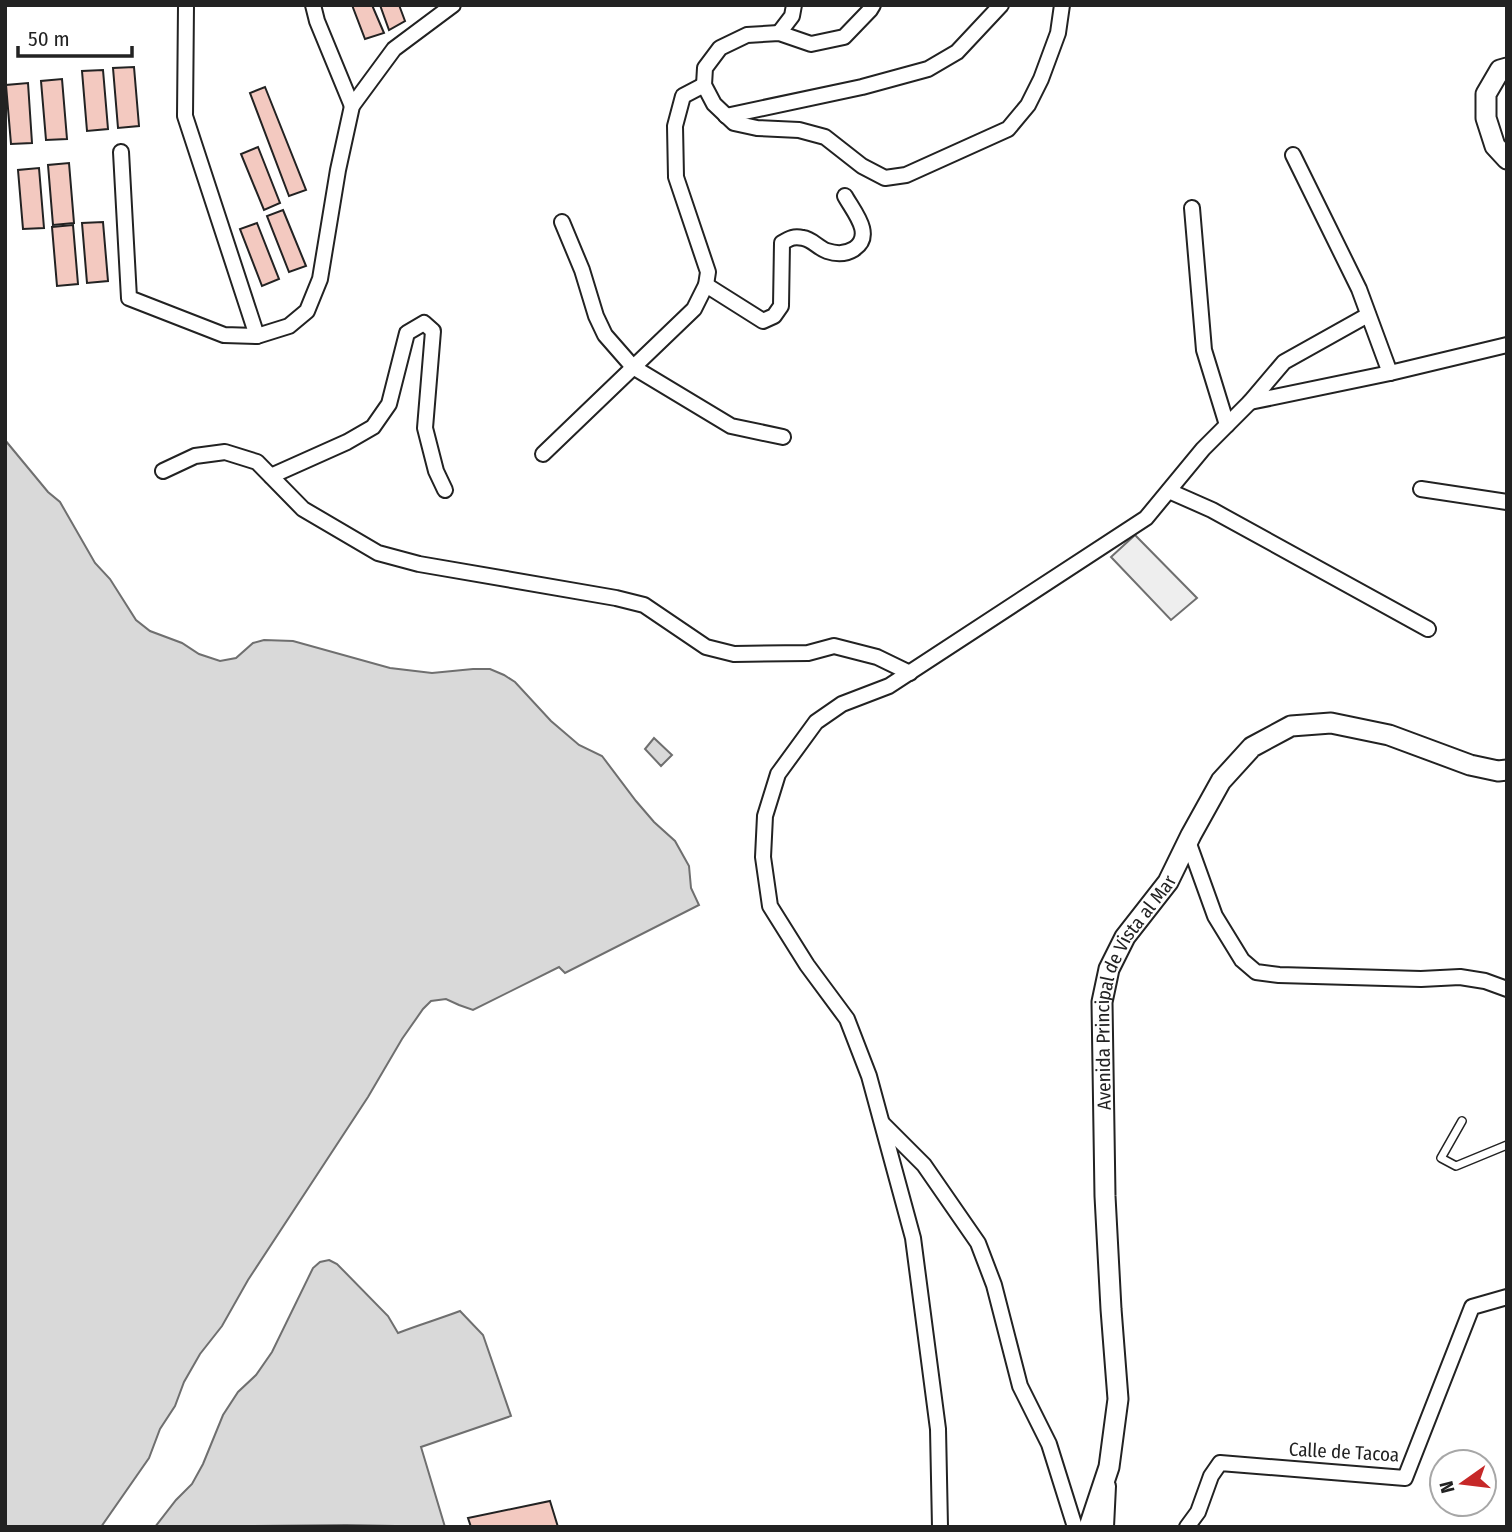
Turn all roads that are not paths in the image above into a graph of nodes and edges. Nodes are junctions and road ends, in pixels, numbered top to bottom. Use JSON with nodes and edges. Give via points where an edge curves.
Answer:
{"nodes":[{"id":1,"x":186,"y":5,"type":"edge"},
{"id":2,"x":313,"y":5,"type":"edge"},
{"id":3,"x":794,"y":5,"type":"edge"},
{"id":4,"x":873,"y":5,"type":"edge"},
{"id":5,"x":1000,"y":5,"type":"edge"},
{"id":6,"x":1062,"y":5,"type":"edge"},
{"id":7,"x":448,"y":7,"type":"edge"},
{"id":8,"x":779,"y":33,"type":"junction"},
{"id":9,"x":1507,"y":68,"type":"edge"},
{"id":10,"x":704,"y":85,"type":"junction"},
{"id":11,"x":352,"y":106,"type":"junction"},
{"id":12,"x":726,"y":116,"type":"junction"},
{"id":13,"x":121,"y":152,"type":"dead end"},
{"id":14,"x":1293,"y":155,"type":"dead end"},
{"id":15,"x":1507,"y":159,"type":"edge"},
{"id":16,"x":845,"y":196,"type":"dead end"},
{"id":17,"x":1192,"y":208,"type":"dead end"},
{"id":18,"x":562,"y":222,"type":"dead end"},
{"id":19,"x":706,"y":285,"type":"junction"},
{"id":20,"x":1368,"y":315,"type":"junction"},
{"id":21,"x":257,"y":337,"type":"junction"},
{"id":22,"x":1507,"y":345,"type":"edge"},
{"id":23,"x":634,"y":367,"type":"junction"},
{"id":24,"x":1390,"y":373,"type":"junction"},
{"id":25,"x":1250,"y":402,"type":"junction"},
{"id":26,"x":1227,"y":425,"type":"junction"},
{"id":27,"x":783,"y":437,"type":"dead end"},
{"id":28,"x":543,"y":454,"type":"dead end"},
{"id":29,"x":163,"y":471,"type":"dead end"},
{"id":30,"x":271,"y":476,"type":"junction"},
{"id":31,"x":1420,"y":489,"type":"dead end"},
{"id":32,"x":445,"y":490,"type":"dead end"},
{"id":33,"x":1170,"y":491,"type":"junction"},
{"id":34,"x":1507,"y":502,"type":"edge"},
{"id":35,"x":1428,"y":629,"type":"dead end"},
{"id":36,"x":910,"y":673,"type":"junction"},
{"id":37,"x":1507,"y":770,"type":"edge"},
{"id":38,"x":1188,"y":841,"type":"junction"},
{"id":39,"x":1507,"y":989,"type":"edge"},
{"id":40,"x":1462,"y":1121,"type":"dead end"},
{"id":41,"x":882,"y":1123,"type":"junction"},
{"id":42,"x":1507,"y":1144,"type":"edge"},
{"id":43,"x":1507,"y":1297,"type":"edge"},
{"id":44,"x":1109,"y":1467,"type":"junction"},
{"id":45,"x":940,"y":1527,"type":"edge"},
{"id":46,"x":1075,"y":1527,"type":"edge"},
{"id":47,"x":1089,"y":1527,"type":"edge"},
{"id":48,"x":1106,"y":1527,"type":"edge"},
{"id":49,"x":1187,"y":1527,"type":"edge"}],
"edges":[{"from":1,"to":21,"type":"street","via":[[185,116]]},
{"from":2,"to":11,"type":"street"},
{"from":3,"to":8,"type":"street"},
{"from":4,"to":8,"type":"street","via":[[844,37],[811,44]]},
{"from":5,"to":12,"type":"street","via":[[957,52],[928,69],[862,88]]},
{"from":6,"to":12,"type":"street","via":[[1058,33],[1041,79],[1008,129],[905,175],[885,178],[825,138],[799,130],[734,123]]},
{"from":7,"to":11,"type":"street","via":[[394,49]]},
{"from":8,"to":10,"type":"street","via":[[747,35],[720,48],[705,68]]},
{"from":9,"to":15,"type":"street","via":[[1500,70],[1486,94],[1486,118],[1495,146]]},
{"from":10,"to":12,"type":"street","via":[[713,104]]},
{"from":10,"to":19,"type":"street","via":[[683,96],[675,126],[676,177],[708,272]]},
{"from":11,"to":21,"type":"street","via":[[320,279],[307,311],[289,326]]},
{"from":13,"to":21,"type":"street","via":[[129,298],[224,335]]},
{"from":14,"to":20,"type":"street"},
{"from":16,"to":19,"type":"street","via":[[861,224],[862,241],[843,253],[825,251],[805,238],[792,237],[782,243],[781,306],[774,316],[762,321]]},
{"from":17,"to":26,"type":"street","via":[[1204,350]]},
{"from":18,"to":23,"type":"street","via":[[605,335]]},
{"from":19,"to":23,"type":"street","via":[[694,309]]},
{"from":20,"to":24,"type":"street"},
{"from":20,"to":25,"type":"street","via":[[1284,362]]},
{"from":22,"to":24,"type":"street"},
{"from":23,"to":27,"type":"street","via":[[731,426]]},
{"from":23,"to":28,"type":"street"},
{"from":24,"to":25,"type":"street"},
{"from":25,"to":26,"type":"street"},
{"from":26,"to":33,"type":"street"},
{"from":29,"to":30,"type":"street","via":[[195,456],[225,452],[257,462]]},
{"from":30,"to":32,"type":"street","via":[[373,427],[389,404],[407,333],[424,323],[433,331],[425,428]]},
{"from":30,"to":36,"type":"street","via":[[303,509],[378,554],[644,605],[706,647],[734,654],[808,653],[834,646],[877,657]]},
{"from":31,"to":34,"type":"street"},
{"from":33,"to":35,"type":"street"},
{"from":33,"to":36,"type":"street","via":[[1146,518]]},
{"from":36,"to":41,"type":"street","via":[[842,704],[816,722],[778,774],[765,816],[770,906],[847,1019]]},
{"from":37,"to":38,"type":"street","name":"Avenida Principal de Vista al Mar","via":[[1470,765],[1389,735],[1331,723],[1291,726],[1252,747],[1221,781]]},
{"from":38,"to":39,"type":"street","via":[[1215,916],[1242,960],[1256,972],[1460,977]]},
{"from":38,"to":44,"type":"street","name":"Avenida Principal de Vista al Mar","via":[[1168,882],[1125,937],[1109,969],[1102,1002],[1105,1196],[1118,1399]]},
{"from":40,"to":42,"type":"lane","via":[[1441,1158],[1456,1166]]},
{"from":41,"to":45,"type":"street","via":[[913,1238],[938,1429]]},
{"from":41,"to":46,"type":"street","via":[[924,1165],[978,1243],[994,1285],[1020,1386],[1049,1444]]},
{"from":43,"to":49,"type":"street","name":"Calle de Tacoa","via":[[1472,1307],[1405,1478],[1220,1463]]},
{"from":44,"to":47,"type":"street","name":"Avenida Principal de Vista al Mar"},
{"from":44,"to":48,"type":"street"}]}
